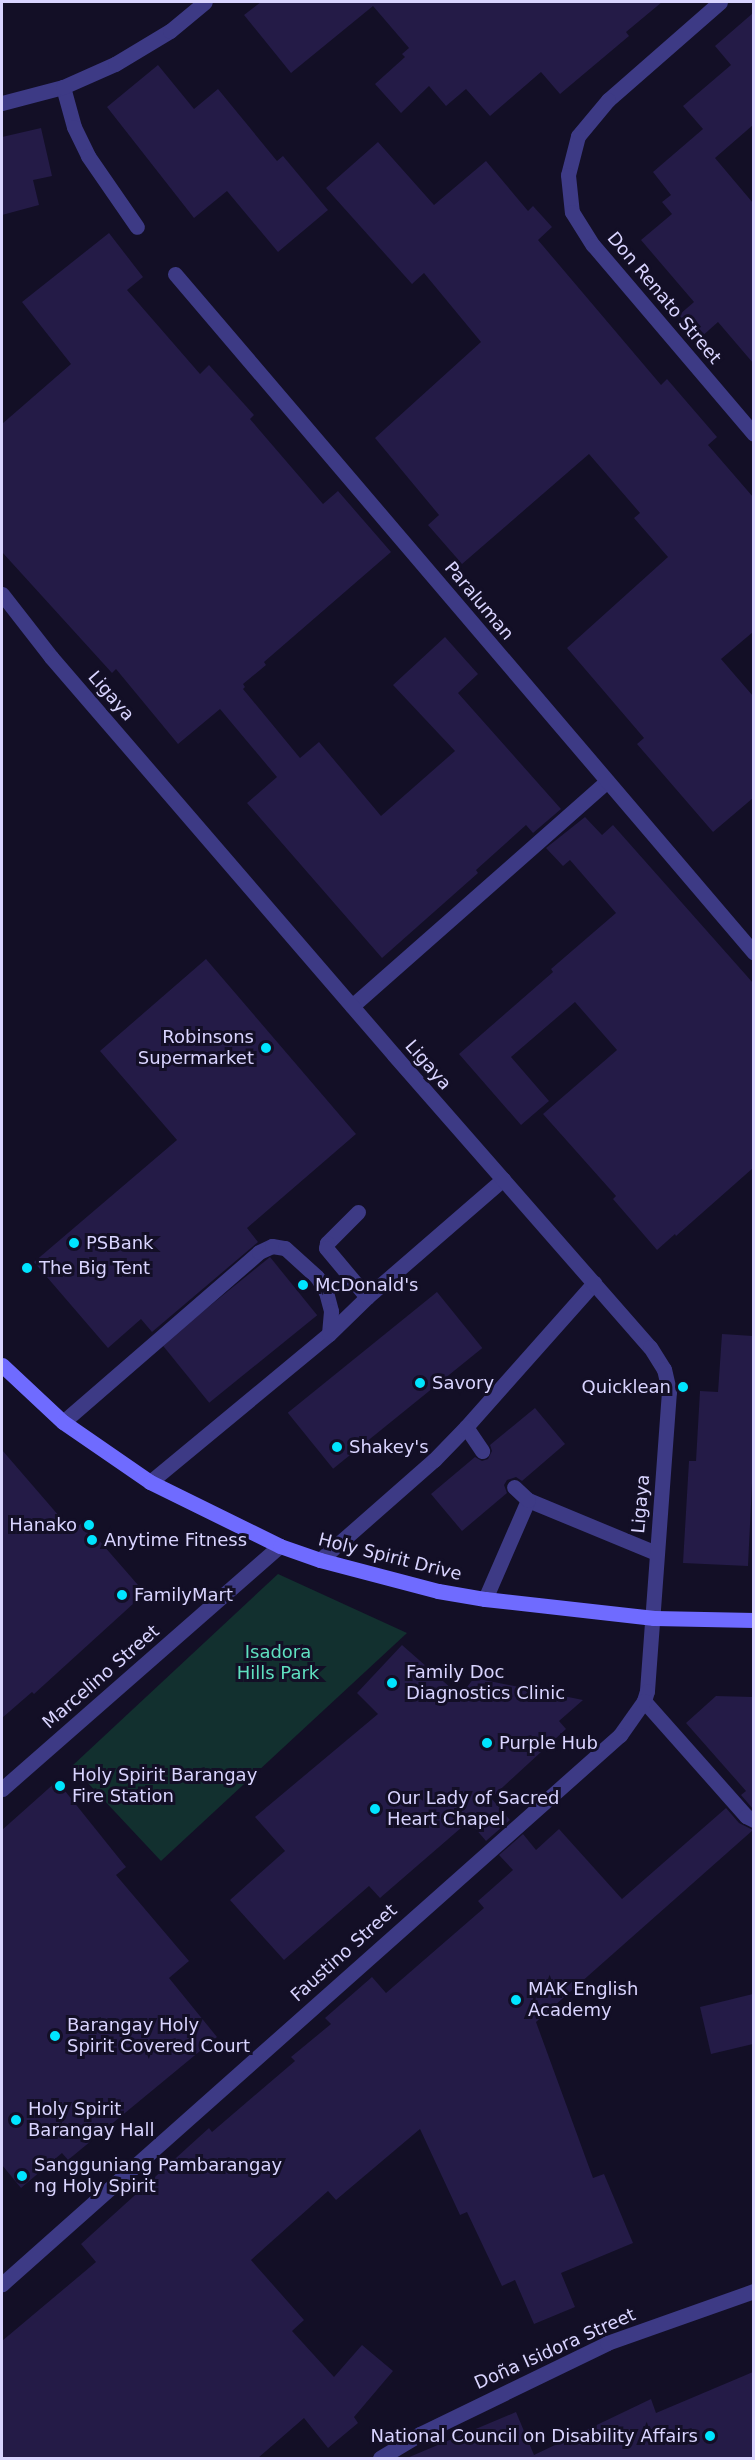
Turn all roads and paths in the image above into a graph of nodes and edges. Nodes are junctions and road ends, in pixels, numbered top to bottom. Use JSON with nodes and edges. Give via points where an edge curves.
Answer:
{"nodes":[{"id":1,"x":204,"y":2,"type":"edge"},
{"id":2,"x":720,"y":2,"type":"edge"},
{"id":3,"x":63,"y":87,"type":"junction"},
{"id":4,"x":2,"y":104,"type":"edge"},
{"id":5,"x":137,"y":227,"type":"dead end"},
{"id":6,"x":175,"y":274,"type":"dead end"},
{"id":7,"x":753,"y":434,"type":"edge"},
{"id":8,"x":2,"y":594,"type":"edge"},
{"id":9,"x":607,"y":781,"type":"junction"},
{"id":10,"x":753,"y":953,"type":"edge"},
{"id":11,"x":352,"y":1006,"type":"junction"},
{"id":12,"x":503,"y":1179,"type":"junction"},
{"id":13,"x":358,"y":1212,"type":"dead end"},
{"id":14,"x":594,"y":1283,"type":"junction"},
{"id":15,"x":367,"y":1297,"type":"junction"},
{"id":16,"x":329,"y":1334,"type":"junction"},
{"id":17,"x":2,"y":1365,"type":"edge"},
{"id":18,"x":63,"y":1422,"type":"junction"},
{"id":19,"x":466,"y":1427,"type":"junction"},
{"id":20,"x":482,"y":1451,"type":"dead end"},
{"id":21,"x":150,"y":1482,"type":"junction"},
{"id":22,"x":514,"y":1487,"type":"dead end"},
{"id":23,"x":528,"y":1500,"type":"junction"},
{"id":24,"x":280,"y":1546,"type":"junction"},
{"id":25,"x":656,"y":1553,"type":"junction"},
{"id":26,"x":320,"y":1560,"type":"junction"},
{"id":27,"x":485,"y":1599,"type":"junction"},
{"id":28,"x":654,"y":1618,"type":"junction"},
{"id":29,"x":753,"y":1620,"type":"edge"},
{"id":30,"x":644,"y":1701,"type":"junction"},
{"id":31,"x":2,"y":1789,"type":"edge"},
{"id":32,"x":753,"y":1820,"type":"edge"},
{"id":33,"x":2,"y":2284,"type":"edge"},
{"id":34,"x":753,"y":2291,"type":"edge"},
{"id":35,"x":380,"y":2458,"type":"edge"}],
"edges":[{"from":1,"to":3,"type":"street","via":[[170,31],[115,64]]},
{"from":2,"to":7,"type":"street","name":"Don Renato Street","via":[[608,100],[578,136],[568,175],[572,212],[593,245]]},
{"from":3,"to":4,"type":"street"},
{"from":3,"to":5,"type":"street","via":[[74,127],[88,156]]},
{"from":6,"to":9,"type":"street","name":"Paraluman"},
{"from":8,"to":11,"type":"street","name":"Ligaya","via":[[51,657]]},
{"from":9,"to":10,"type":"street","name":"Paraluman"},
{"from":9,"to":11,"type":"street"},
{"from":11,"to":12,"type":"street","name":"Ligaya"},
{"from":12,"to":14,"type":"street","name":"Ligaya"},
{"from":12,"to":15,"type":"street"},
{"from":13,"to":15,"type":"street","via":[[326,1248]]},
{"from":14,"to":19,"type":"street"},
{"from":14,"to":25,"type":"street","name":"Ligaya","via":[[650,1347],[664,1369],[669,1409]]},
{"from":15,"to":16,"type":"street"},
{"from":16,"to":18,"type":"street","via":[[331,1311],[318,1277],[285,1248],[272,1246],[259,1252]]},
{"from":16,"to":21,"type":"street"},
{"from":17,"to":18,"type":"main road","name":"Holy Spirit Drive"},
{"from":18,"to":21,"type":"main road","name":"Holy Spirit Drive"},
{"from":19,"to":20,"type":"street"},
{"from":19,"to":26,"type":"street"},
{"from":21,"to":24,"type":"main road","name":"Holy Spirit Drive"},
{"from":22,"to":23,"type":"street"},
{"from":23,"to":25,"type":"street"},
{"from":23,"to":27,"type":"street"},
{"from":24,"to":26,"type":"main road","name":"Holy Spirit Drive"},
{"from":24,"to":31,"type":"street","name":"Marcelino Street"},
{"from":25,"to":28,"type":"street","name":"Ligaya"},
{"from":26,"to":27,"type":"main road","name":"Holy Spirit Drive","via":[[438,1591]]},
{"from":27,"to":28,"type":"main road","name":"Holy Spirit Drive"},
{"from":28,"to":29,"type":"main road","name":"Holy Spirit Drive"},
{"from":28,"to":30,"type":"street","name":"Faustino Street"},
{"from":30,"to":32,"type":"street"},
{"from":30,"to":33,"type":"street","name":"Faustino Street","via":[[620,1735]]},
{"from":34,"to":35,"type":"street","name":"Doña Isidora Street","via":[[607,2343],[420,2434]]}]}
